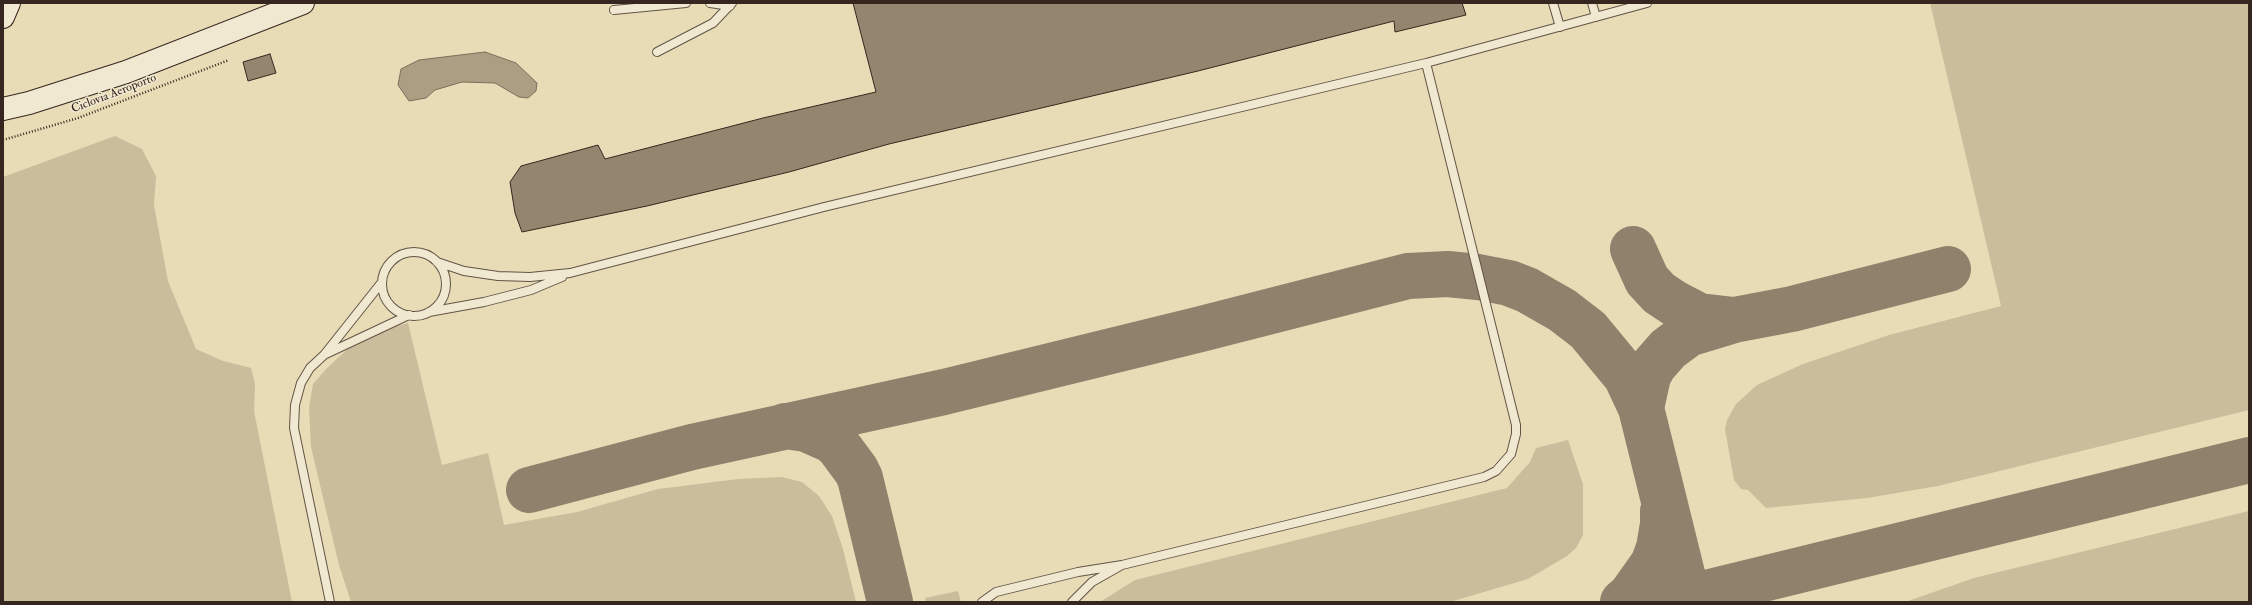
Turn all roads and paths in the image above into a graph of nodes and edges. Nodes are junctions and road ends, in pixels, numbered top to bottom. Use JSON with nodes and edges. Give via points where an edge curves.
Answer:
{"nodes":[{"id":1,"x":9,"y":3,"type":"edge"},
{"id":2,"x":303,"y":3,"type":"edge"},
{"id":3,"x":686,"y":3,"type":"edge"},
{"id":4,"x":710,"y":3,"type":"edge"},
{"id":5,"x":1553,"y":3,"type":"edge"},
{"id":6,"x":1592,"y":3,"type":"edge"},
{"id":7,"x":1647,"y":3,"type":"edge"},
{"id":8,"x":731,"y":5,"type":"edge"},
{"id":9,"x":614,"y":10,"type":"dead end"},
{"id":10,"x":3,"y":17,"type":"edge"},
{"id":11,"x":1596,"y":17,"type":"junction"},
{"id":12,"x":1560,"y":27,"type":"junction"},
{"id":13,"x":657,"y":52,"type":"dead end"},
{"id":14,"x":229,"y":60,"type":"dead end"},
{"id":15,"x":1426,"y":63,"type":"junction"},
{"id":16,"x":3,"y":109,"type":"edge"},
{"id":17,"x":3,"y":140,"type":"edge"},
{"id":18,"x":437,"y":262,"type":"junction"},
{"id":19,"x":570,"y":273,"type":"junction"},
{"id":20,"x":382,"y":282,"type":"junction"},
{"id":21,"x":426,"y":313,"type":"junction"},
{"id":22,"x":409,"y":315,"type":"junction"},
{"id":23,"x":324,"y":355,"type":"junction"},
{"id":24,"x":1122,"y":566,"type":"junction"},
{"id":25,"x":330,"y":602,"type":"edge"},
{"id":26,"x":982,"y":602,"type":"edge"},
{"id":27,"x":1072,"y":602,"type":"edge"}],
"edges":[{"from":1,"to":10,"type":"main road"},
{"from":2,"to":16,"type":"main road","via":[[126,72]]},
{"from":3,"to":9,"type":"lane"},
{"from":4,"to":8,"type":"lane"},
{"from":5,"to":12,"type":"lane"},
{"from":6,"to":11,"type":"lane"},
{"from":7,"to":11,"type":"lane"},
{"from":8,"to":13,"type":"lane","via":[[713,23]]},
{"from":11,"to":12,"type":"lane"},
{"from":12,"to":15,"type":"lane"},
{"from":14,"to":17,"type":"path","name":"Ciclovia Aeroporto","via":[[78,118]]},
{"from":15,"to":19,"type":"lane","via":[[824,207]]},
{"from":15,"to":24,"type":"lane","via":[[1516,425],[1516,440],[1511,454],[1496,471],[1484,477]]},
{"from":18,"to":19,"type":"lane","via":[[464,271],[498,276],[530,277]]},
{"from":18,"to":20,"type":"lane","via":[[421,253],[403,254],[388,265]]},
{"from":18,"to":21,"type":"lane","via":[[445,277],[445,286],[440,302]]},
{"from":19,"to":21,"type":"lane","via":[[531,290]]},
{"from":20,"to":22,"type":"lane","via":[[383,292],[392,308]]},
{"from":20,"to":23,"type":"lane"},
{"from":21,"to":22,"type":"lane"},
{"from":22,"to":23,"type":"lane"},
{"from":23,"to":25,"type":"lane","via":[[310,368],[301,383],[295,404],[294,428]]},
{"from":24,"to":26,"type":"lane","via":[[1078,572],[996,592]]},
{"from":24,"to":27,"type":"lane","via":[[1092,582]]}]}
